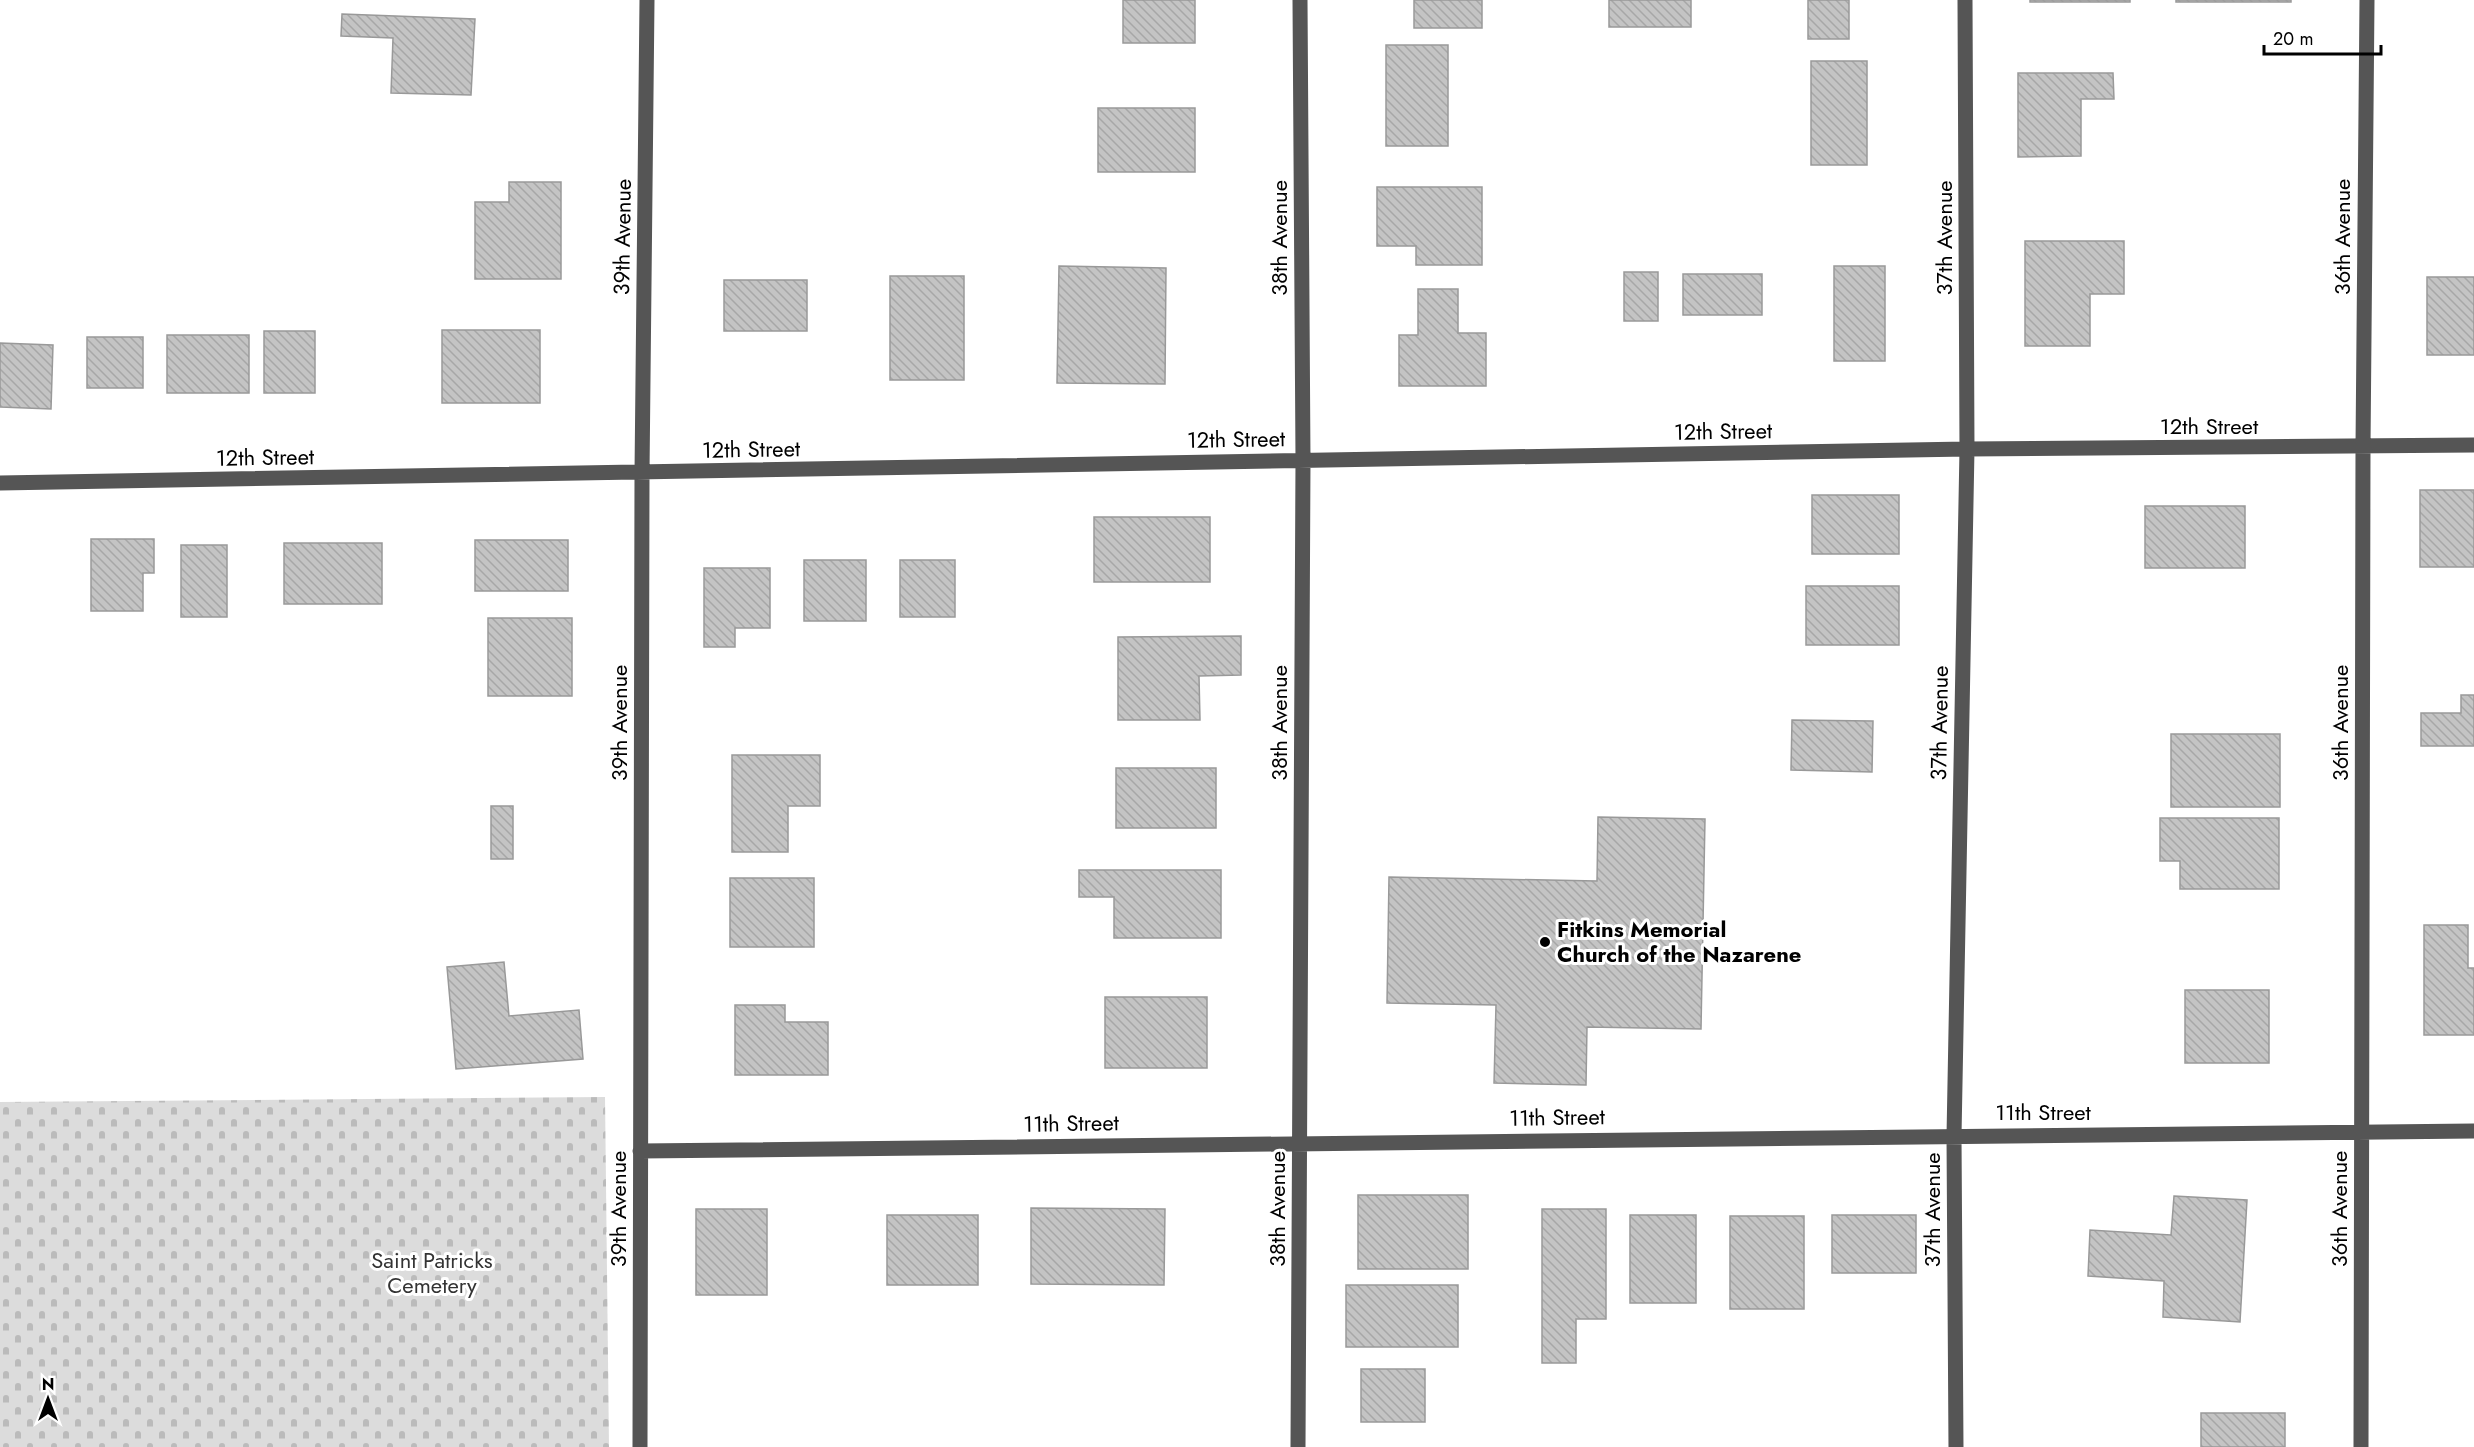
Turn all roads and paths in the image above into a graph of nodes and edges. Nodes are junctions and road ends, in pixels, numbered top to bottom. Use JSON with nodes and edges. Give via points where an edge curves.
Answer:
{"nodes":[{"id":1,"x":647,"y":0,"type":"edge"},
{"id":2,"x":1300,"y":0,"type":"edge"},
{"id":3,"x":1965,"y":0,"type":"edge"},
{"id":4,"x":2367,"y":0,"type":"edge"},
{"id":5,"x":2474,"y":445,"type":"edge"},
{"id":6,"x":2363,"y":447,"type":"junction"},
{"id":7,"x":1967,"y":449,"type":"junction"},
{"id":8,"x":1303,"y":460,"type":"junction"},
{"id":9,"x":642,"y":473,"type":"junction"},
{"id":10,"x":0,"y":483,"type":"edge"},
{"id":11,"x":2474,"y":1131,"type":"edge"},
{"id":12,"x":2362,"y":1132,"type":"junction"},
{"id":13,"x":1954,"y":1136,"type":"junction"},
{"id":14,"x":1300,"y":1143,"type":"junction"},
{"id":15,"x":640,"y":1151,"type":"junction"},
{"id":16,"x":640,"y":1447,"type":"edge"},
{"id":17,"x":1298,"y":1447,"type":"edge"},
{"id":18,"x":1956,"y":1447,"type":"edge"},
{"id":19,"x":2361,"y":1447,"type":"edge"}],
"edges":[{"from":1,"to":9,"type":"street","name":"39th Avenue"},
{"from":2,"to":8,"type":"street","name":"38th Avenue"},
{"from":3,"to":7,"type":"street","name":"37th Avenue"},
{"from":4,"to":6,"type":"street","name":"36th Avenue"},
{"from":5,"to":6,"type":"street","name":"12th Street"},
{"from":6,"to":7,"type":"street","name":"12th Street"},
{"from":6,"to":12,"type":"street","name":"36th Avenue"},
{"from":7,"to":8,"type":"street","name":"12th Street"},
{"from":7,"to":13,"type":"street","name":"37th Avenue"},
{"from":8,"to":9,"type":"street","name":"12th Street"},
{"from":8,"to":14,"type":"street","name":"38th Avenue"},
{"from":9,"to":10,"type":"street","name":"12th Street"},
{"from":9,"to":15,"type":"street","name":"39th Avenue"},
{"from":11,"to":12,"type":"street","name":"11th Street"},
{"from":12,"to":13,"type":"street","name":"11th Street"},
{"from":12,"to":19,"type":"street","name":"36th Avenue"},
{"from":13,"to":14,"type":"street","name":"11th Street"},
{"from":13,"to":18,"type":"street","name":"37th Avenue"},
{"from":14,"to":15,"type":"street","name":"11th Street"},
{"from":14,"to":17,"type":"street","name":"38th Avenue"},
{"from":15,"to":16,"type":"street","name":"39th Avenue"}]}
